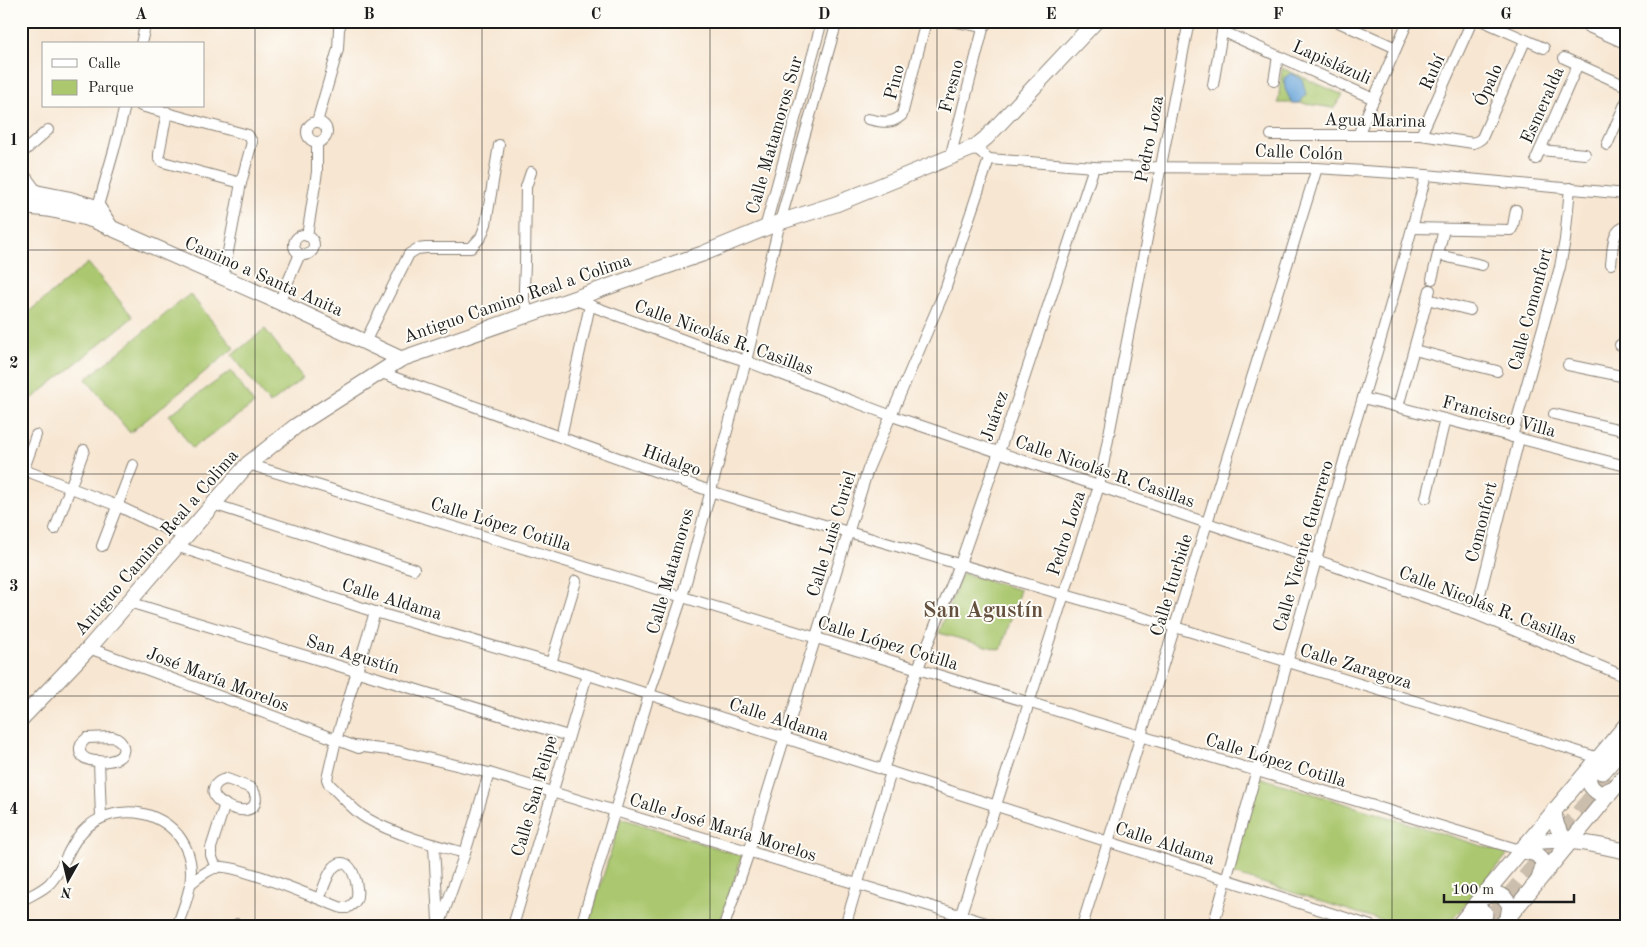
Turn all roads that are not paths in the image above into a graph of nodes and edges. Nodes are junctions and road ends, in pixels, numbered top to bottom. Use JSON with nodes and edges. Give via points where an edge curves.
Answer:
{"nodes":[{"id":1,"x":146,"y":21,"type":"edge"},
{"id":2,"x":342,"y":21,"type":"edge"},
{"id":3,"x":822,"y":21,"type":"edge"},
{"id":4,"x":837,"y":21,"type":"edge"},
{"id":5,"x":926,"y":21,"type":"edge"},
{"id":6,"x":953,"y":21,"type":"edge"},
{"id":7,"x":1096,"y":21,"type":"edge"},
{"id":8,"x":1189,"y":21,"type":"edge"},
{"id":9,"x":1336,"y":21,"type":"edge"},
{"id":10,"x":1408,"y":21,"type":"edge"},
{"id":11,"x":1472,"y":21,"type":"edge"},
{"id":12,"x":1482,"y":21,"type":"edge"},
{"id":13,"x":1581,"y":21,"type":"edge"},
{"id":14,"x":985,"y":23,"type":"edge"},
{"id":15,"x":1223,"y":26,"type":"edge"},
{"id":16,"x":1526,"y":40,"type":"junction"},
{"id":17,"x":1626,"y":41,"type":"edge"},
{"id":18,"x":141,"y":42,"type":"edge"},
{"id":19,"x":1396,"y":48,"type":"junction"},
{"id":20,"x":1544,"y":48,"type":"dead end"},
{"id":21,"x":1278,"y":56,"type":"junction"},
{"id":22,"x":1564,"y":58,"type":"dead end"},
{"id":23,"x":1578,"y":64,"type":"junction"},
{"id":24,"x":1274,"y":82,"type":"dead end"},
{"id":25,"x":1214,"y":85,"type":"dead end"},
{"id":26,"x":804,"y":86,"type":"junction"},
{"id":27,"x":1626,"y":86,"type":"edge"},
{"id":28,"x":819,"y":89,"type":"junction"},
{"id":29,"x":1374,"y":99,"type":"junction"},
{"id":30,"x":1626,"y":102,"type":"edge"},
{"id":31,"x":124,"y":108,"type":"edge"},
{"id":32,"x":150,"y":108,"type":"edge"},
{"id":33,"x":167,"y":112,"type":"junction"},
{"id":34,"x":868,"y":119,"type":"dead end"},
{"id":35,"x":48,"y":130,"type":"dead end"},
{"id":36,"x":1271,"y":134,"type":"dead end"},
{"id":37,"x":1358,"y":135,"type":"junction"},
{"id":38,"x":1421,"y":136,"type":"junction"},
{"id":39,"x":1478,"y":142,"type":"joint"},
{"id":40,"x":1607,"y":144,"type":"dead end"},
{"id":41,"x":499,"y":145,"type":"dead end"},
{"id":42,"x":975,"y":146,"type":"junction"},
{"id":43,"x":21,"y":154,"type":"edge"},
{"id":44,"x":1585,"y":154,"type":"dead end"},
{"id":45,"x":950,"y":158,"type":"junction"},
{"id":46,"x":989,"y":159,"type":"junction"},
{"id":47,"x":1094,"y":166,"type":"junction"},
{"id":48,"x":1160,"y":166,"type":"junction"},
{"id":49,"x":1317,"y":168,"type":"junction"},
{"id":50,"x":21,"y":170,"type":"edge"},
{"id":51,"x":531,"y":172,"type":"dead end"},
{"id":52,"x":1426,"y":175,"type":"junction"},
{"id":53,"x":241,"y":183,"type":"junction"},
{"id":54,"x":1570,"y":188,"type":"junction"},
{"id":55,"x":21,"y":194,"type":"edge"},
{"id":56,"x":1626,"y":194,"type":"edge"},
{"id":57,"x":38,"y":200,"type":"junction"},
{"id":58,"x":21,"y":207,"type":"edge"},
{"id":59,"x":1516,"y":210,"type":"dead end"},
{"id":60,"x":95,"y":214,"type":"junction"},
{"id":61,"x":780,"y":222,"type":"junction"},
{"id":62,"x":1626,"y":226,"type":"edge"},
{"id":63,"x":765,"y":228,"type":"junction"},
{"id":64,"x":1412,"y":228,"type":"junction"},
{"id":65,"x":1444,"y":229,"type":"junction"},
{"id":66,"x":1439,"y":255,"type":"junction"},
{"id":67,"x":1610,"y":264,"type":"dead end"},
{"id":68,"x":1482,"y":265,"type":"dead end"},
{"id":69,"x":222,"y":278,"type":"junction"},
{"id":70,"x":1430,"y":289,"type":"junction"},
{"id":71,"x":573,"y":299,"type":"junction"},
{"id":72,"x":279,"y":302,"type":"junction"},
{"id":73,"x":590,"y":306,"type":"junction"},
{"id":74,"x":1470,"y":310,"type":"dead end"},
{"id":75,"x":529,"y":314,"type":"junction"},
{"id":76,"x":365,"y":342,"type":"junction"},
{"id":77,"x":1414,"y":350,"type":"junction"},
{"id":78,"x":401,"y":359,"type":"junction"},
{"id":79,"x":746,"y":361,"type":"junction"},
{"id":80,"x":1568,"y":365,"type":"dead end"},
{"id":81,"x":1496,"y":371,"type":"dead end"},
{"id":82,"x":379,"y":372,"type":"junction"},
{"id":83,"x":1626,"y":377,"type":"edge"},
{"id":84,"x":1363,"y":398,"type":"junction"},
{"id":85,"x":1398,"y":407,"type":"junction"},
{"id":86,"x":1554,"y":414,"type":"dead end"},
{"id":87,"x":892,"y":416,"type":"junction"},
{"id":88,"x":1445,"y":419,"type":"junction"},
{"id":89,"x":1626,"y":431,"type":"edge"},
{"id":90,"x":36,"y":435,"type":"dead end"},
{"id":91,"x":561,"y":437,"type":"junction"},
{"id":92,"x":1516,"y":438,"type":"junction"},
{"id":93,"x":84,"y":450,"type":"dead end"},
{"id":94,"x":999,"y":452,"type":"junction"},
{"id":95,"x":1625,"y":462,"type":"edge"},
{"id":96,"x":248,"y":464,"type":"junction"},
{"id":97,"x":133,"y":465,"type":"dead end"},
{"id":98,"x":22,"y":473,"type":"edge"},
{"id":99,"x":1099,"y":486,"type":"junction"},
{"id":100,"x":70,"y":488,"type":"junction"},
{"id":101,"x":710,"y":491,"type":"junction"},
{"id":102,"x":1426,"y":498,"type":"dead end"},
{"id":103,"x":213,"y":504,"type":"junction"},
{"id":104,"x":118,"y":506,"type":"junction"},
{"id":105,"x":1207,"y":523,"type":"junction"},
{"id":106,"x":55,"y":530,"type":"dead end"},
{"id":107,"x":848,"y":533,"type":"junction"},
{"id":108,"x":181,"y":541,"type":"junction"},
{"id":109,"x":102,"y":546,"type":"dead end"},
{"id":110,"x":1316,"y":560,"type":"junction"},
{"id":111,"x":960,"y":564,"type":"junction"},
{"id":112,"x":414,"y":569,"type":"dead end"},
{"id":113,"x":576,"y":581,"type":"dead end"},
{"id":114,"x":1063,"y":595,"type":"junction"},
{"id":115,"x":682,"y":597,"type":"junction"},
{"id":116,"x":129,"y":602,"type":"junction"},
{"id":117,"x":375,"y":612,"type":"junction"},
{"id":118,"x":1475,"y":614,"type":"junction"},
{"id":119,"x":1175,"y":627,"type":"junction"},
{"id":120,"x":816,"y":638,"type":"junction"},
{"id":121,"x":89,"y":648,"type":"junction"},
{"id":122,"x":1288,"y":662,"type":"junction"},
{"id":123,"x":551,"y":663,"type":"junction"},
{"id":124,"x":917,"y":671,"type":"junction"},
{"id":125,"x":356,"y":672,"type":"junction"},
{"id":126,"x":587,"y":675,"type":"junction"},
{"id":127,"x":1626,"y":677,"type":"edge"},
{"id":128,"x":649,"y":695,"type":"junction"},
{"id":129,"x":1029,"y":702,"type":"junction"},
{"id":130,"x":21,"y":719,"type":"edge"},
{"id":131,"x":1626,"y":725,"type":"edge"},
{"id":132,"x":568,"y":736,"type":"junction"},
{"id":133,"x":1142,"y":736,"type":"junction"},
{"id":134,"x":784,"y":738,"type":"junction"},
{"id":135,"x":336,"y":740,"type":"junction"},
{"id":136,"x":1626,"y":742,"type":"edge"},
{"id":137,"x":1626,"y":758,"type":"edge"},
{"id":138,"x":99,"y":761,"type":"dead end"},
{"id":139,"x":887,"y":771,"type":"junction"},
{"id":140,"x":1256,"y":772,"type":"junction"},
{"id":141,"x":489,"y":773,"type":"junction"},
{"id":142,"x":1607,"y":773,"type":"edge"},
{"id":143,"x":552,"y":792,"type":"junction"},
{"id":144,"x":225,"y":804,"type":"dead end"},
{"id":145,"x":995,"y":806,"type":"junction"},
{"id":146,"x":1554,"y":810,"type":"junction"},
{"id":147,"x":615,"y":811,"type":"junction"},
{"id":148,"x":101,"y":816,"type":"junction"},
{"id":149,"x":1109,"y":842,"type":"junction"},
{"id":150,"x":1569,"y":842,"type":"junction"},
{"id":151,"x":434,"y":845,"type":"junction"},
{"id":152,"x":1523,"y":847,"type":"junction"},
{"id":153,"x":1626,"y":851,"type":"edge"},
{"id":154,"x":749,"y":852,"type":"junction"},
{"id":155,"x":465,"y":853,"type":"junction"},
{"id":156,"x":216,"y":868,"type":"junction"},
{"id":157,"x":1226,"y":880,"type":"junction"},
{"id":158,"x":1538,"y":882,"type":"junction"},
{"id":159,"x":191,"y":883,"type":"junction"},
{"id":160,"x":857,"y":884,"type":"junction"},
{"id":161,"x":23,"y":896,"type":"edge"},
{"id":162,"x":319,"y":899,"type":"junction"},
{"id":163,"x":960,"y":915,"type":"junction"},
{"id":164,"x":1489,"y":918,"type":"edge"},
{"id":165,"x":177,"y":926,"type":"edge"},
{"id":166,"x":439,"y":926,"type":"edge"},
{"id":167,"x":513,"y":926,"type":"edge"},
{"id":168,"x":581,"y":926,"type":"edge"},
{"id":169,"x":724,"y":926,"type":"edge"},
{"id":170,"x":845,"y":926,"type":"edge"},
{"id":171,"x":957,"y":926,"type":"edge"},
{"id":172,"x":996,"y":926,"type":"edge"},
{"id":173,"x":1082,"y":926,"type":"edge"},
{"id":174,"x":1213,"y":926,"type":"edge"},
{"id":175,"x":1371,"y":926,"type":"edge"},
{"id":176,"x":1458,"y":926,"type":"edge"}],
"edges":[{"from":1,"to":18,"type":"street"},
{"from":2,"to":72,"type":"street","via":[[338,49],[317,122],[327,133],[324,140],[317,142],[317,172],[306,236],[314,242],[313,250],[300,254]]},
{"from":3,"to":26,"type":"street","name":"Calle Matamoros Sur"},
{"from":4,"to":28,"type":"street","name":"Calle Matamoros Sur"},
{"from":5,"to":34,"type":"street","name":"Pino","via":[[902,115],[888,123]]},
{"from":6,"to":14,"type":"street"},
{"from":7,"to":42,"type":"main road","name":"Antiguo Camino Real a Colima"},
{"from":8,"to":48,"type":"street","name":"Pedro Loza"},
{"from":9,"to":19,"type":"street"},
{"from":10,"to":19,"type":"street"},
{"from":11,"to":38,"type":"street","name":"Rubí"},
{"from":12,"to":16,"type":"street"},
{"from":13,"to":17,"type":"main road"},
{"from":14,"to":45,"type":"street","name":"Fresno"},
{"from":15,"to":21,"type":"street","name":"Lapislázuli"},
{"from":15,"to":25,"type":"street"},
{"from":16,"to":20,"type":"street"},
{"from":16,"to":39,"type":"street","name":"Ópalo"},
{"from":19,"to":29,"type":"street"},
{"from":21,"to":24,"type":"street"},
{"from":21,"to":29,"type":"street","name":"Lapislázuli"},
{"from":22,"to":23,"type":"street"},
{"from":23,"to":27,"type":"street"},
{"from":23,"to":44,"type":"street","name":"Esmeralda","via":[[1538,154]]},
{"from":26,"to":28,"type":"street"},
{"from":26,"to":63,"type":"street","name":"Calle Matamoros Sur"},
{"from":28,"to":61,"type":"street","name":"Calle Matamoros Sur"},
{"from":29,"to":37,"type":"street"},
{"from":30,"to":40,"type":"street"},
{"from":31,"to":60,"type":"street"},
{"from":32,"to":33,"type":"street"},
{"from":33,"to":53,"type":"street","via":[[159,154],[163,162]]},
{"from":33,"to":53,"type":"street","via":[[248,135],[252,142]]},
{"from":35,"to":43,"type":"street"},
{"from":36,"to":37,"type":"street","name":"Agua Marina"},
{"from":37,"to":38,"type":"street","name":"Agua Marina"},
{"from":38,"to":39,"type":"street","name":"Agua Marina"},
{"from":41,"to":76,"type":"street","via":[[481,237],[471,248],[426,248],[409,254]]},
{"from":42,"to":45,"type":"main road","name":"Antiguo Camino Real a Colima"},
{"from":42,"to":46,"type":"street"},
{"from":45,"to":61,"type":"main road","name":"Antiguo Camino Real a Colima","via":[[836,204]]},
{"from":46,"to":47,"type":"street","name":"Calle Colón"},
{"from":46,"to":87,"type":"street","name":"Calle Luis Curiel","via":[[945,290]]},
{"from":47,"to":48,"type":"street","name":"Calle Colón"},
{"from":47,"to":94,"type":"street","name":"Juárez"},
{"from":48,"to":49,"type":"street","name":"Calle Colón"},
{"from":48,"to":99,"type":"street","name":"Pedro Loza"},
{"from":49,"to":52,"type":"street","name":"Calle Colón"},
{"from":49,"to":105,"type":"street","name":"Calle Iturbide"},
{"from":50,"to":57,"type":"street"},
{"from":51,"to":75,"type":"street","via":[[526,187],[524,288]]},
{"from":52,"to":54,"type":"street","name":"Calle Colón"},
{"from":52,"to":64,"type":"street","name":"Calle Vicente Guerrero"},
{"from":53,"to":69,"type":"street"},
{"from":54,"to":56,"type":"street","name":"Calle Colón"},
{"from":54,"to":92,"type":"street","name":"Calle Comonfort","via":[[1560,267]]},
{"from":55,"to":57,"type":"main road"},
{"from":57,"to":58,"type":"main road"},
{"from":57,"to":60,"type":"main road","via":[[68,199]]},
{"from":59,"to":65,"type":"street","via":[[1511,230]]},
{"from":60,"to":69,"type":"main road","name":"Camino a Santa Anita","via":[[112,228]]},
{"from":61,"to":63,"type":"main road","name":"Antiguo Camino Real a Colima"},
{"from":61,"to":79,"type":"street","name":"Calle Matamoros"},
{"from":62,"to":67,"type":"street","via":[[1616,232]]},
{"from":63,"to":71,"type":"main road","name":"Antiguo Camino Real a Colima","via":[[702,254]]},
{"from":64,"to":65,"type":"street"},
{"from":64,"to":84,"type":"street","name":"Calle Vicente Guerrero"},
{"from":65,"to":66,"type":"street"},
{"from":66,"to":68,"type":"street"},
{"from":66,"to":70,"type":"street"},
{"from":69,"to":72,"type":"main road","name":"Camino a Santa Anita"},
{"from":70,"to":74,"type":"street"},
{"from":70,"to":77,"type":"street"},
{"from":71,"to":73,"type":"street","name":"Calle Nicolás R. Casillas"},
{"from":71,"to":75,"type":"main road","name":"Antiguo Camino Real a Colima"},
{"from":72,"to":76,"type":"main road","name":"Camino a Santa Anita"},
{"from":73,"to":79,"type":"street","name":"Calle Nicolás R. Casillas"},
{"from":73,"to":91,"type":"street"},
{"from":75,"to":78,"type":"main road","name":"Antiguo Camino Real a Colima"},
{"from":76,"to":78,"type":"main road","name":"Camino a Santa Anita"},
{"from":77,"to":81,"type":"street"},
{"from":77,"to":85,"type":"street"},
{"from":78,"to":82,"type":"main road","name":"Antiguo Camino Real a Colima"},
{"from":79,"to":87,"type":"street","name":"Calle Nicolás R. Casillas"},
{"from":79,"to":101,"type":"street","name":"Calle Matamoros"},
{"from":80,"to":83,"type":"street"},
{"from":82,"to":91,"type":"street","name":"Hidalgo"},
{"from":82,"to":96,"type":"main road","name":"Antiguo Camino Real a Colima","via":[[296,426]]},
{"from":84,"to":85,"type":"street","name":"Francisco Villa"},
{"from":84,"to":110,"type":"street","name":"Calle Vicente Guerrero"},
{"from":85,"to":88,"type":"street","name":"Francisco Villa"},
{"from":86,"to":89,"type":"street"},
{"from":87,"to":94,"type":"street","name":"Calle Nicolás R. Casillas"},
{"from":87,"to":107,"type":"street","name":"Calle Luis Curiel","via":[[868,470]]},
{"from":88,"to":92,"type":"street","name":"Francisco Villa"},
{"from":88,"to":102,"type":"street"},
{"from":90,"to":98,"type":"street"},
{"from":91,"to":101,"type":"street","name":"Hidalgo"},
{"from":92,"to":95,"type":"street","name":"Francisco Villa"},
{"from":92,"to":118,"type":"street","name":"Comonfort"},
{"from":93,"to":100,"type":"street"},
{"from":94,"to":99,"type":"street","name":"Calle Nicolás R. Casillas"},
{"from":94,"to":111,"type":"street","name":"Juárez"},
{"from":96,"to":103,"type":"main road","name":"Antiguo Camino Real a Colima"},
{"from":96,"to":115,"type":"street","name":"Calle López Cotilla"},
{"from":97,"to":104,"type":"street"},
{"from":98,"to":100,"type":"street","name":"Calle Aldama"},
{"from":99,"to":105,"type":"street","name":"Calle Nicolás R. Casillas"},
{"from":99,"to":114,"type":"street","name":"Pedro Loza"},
{"from":100,"to":104,"type":"street","name":"Calle Aldama"},
{"from":100,"to":106,"type":"street"},
{"from":101,"to":107,"type":"street","name":"Hidalgo"},
{"from":101,"to":115,"type":"street","name":"Calle Matamoros"},
{"from":103,"to":108,"type":"main road","name":"Antiguo Camino Real a Colima"},
{"from":103,"to":112,"type":"street"},
{"from":104,"to":108,"type":"street","name":"Calle Aldama","via":[[166,529]]},
{"from":104,"to":109,"type":"street"},
{"from":105,"to":110,"type":"street","name":"Calle Nicolás R. Casillas"},
{"from":105,"to":119,"type":"street","name":"Calle Iturbide"},
{"from":107,"to":111,"type":"street","name":"Hidalgo"},
{"from":107,"to":120,"type":"street","name":"Calle Luis Curiel"},
{"from":108,"to":116,"type":"main road","name":"Antiguo Camino Real a Colima"},
{"from":108,"to":117,"type":"street","name":"Calle Aldama"},
{"from":110,"to":118,"type":"street","name":"Calle Nicolás R. Casillas"},
{"from":110,"to":122,"type":"street","name":"Calle Vicente Guerrero"},
{"from":111,"to":114,"type":"street","name":"Calle Zaragoza"},
{"from":111,"to":124,"type":"street","name":"Juárez"},
{"from":113,"to":123,"type":"street"},
{"from":114,"to":119,"type":"street","name":"Calle Zaragoza"},
{"from":114,"to":129,"type":"street","name":"Pedro Loza"},
{"from":115,"to":120,"type":"street","name":"Calle López Cotilla"},
{"from":115,"to":128,"type":"street","name":"Calle Matamoros"},
{"from":116,"to":121,"type":"main road","name":"Antiguo Camino Real a Colima"},
{"from":116,"to":125,"type":"street","name":"San Agustín"},
{"from":117,"to":123,"type":"street","name":"Calle Aldama"},
{"from":117,"to":125,"type":"street"},
{"from":118,"to":127,"type":"street","name":"Calle Nicolás R. Casillas"},
{"from":119,"to":122,"type":"street","name":"Calle Zaragoza"},
{"from":119,"to":133,"type":"street","name":"Calle Iturbide"},
{"from":120,"to":124,"type":"street","name":"Calle López Cotilla"},
{"from":120,"to":134,"type":"street","name":"Calle Luis Curiel"},
{"from":121,"to":130,"type":"main road","name":"Antiguo Camino Real a Colima"},
{"from":121,"to":135,"type":"street","name":"José María Morelos"},
{"from":122,"to":140,"type":"street","name":"Calle Vicente Guerrero"},
{"from":122,"to":142,"type":"street","name":"Calle Zaragoza"},
{"from":123,"to":126,"type":"street","name":"Calle Aldama"},
{"from":124,"to":129,"type":"street","name":"Calle López Cotilla"},
{"from":124,"to":139,"type":"street","name":"Juárez"},
{"from":125,"to":132,"type":"street","name":"San Agustín"},
{"from":125,"to":135,"type":"street"},
{"from":126,"to":128,"type":"street","name":"Calle Aldama"},
{"from":126,"to":132,"type":"street","name":"Calle San Felipe"},
{"from":128,"to":134,"type":"street","name":"Calle Aldama"},
{"from":128,"to":147,"type":"street","name":"Calle Matamoros"},
{"from":129,"to":133,"type":"street","name":"Calle López Cotilla"},
{"from":129,"to":145,"type":"street","name":"Pedro Loza"},
{"from":131,"to":142,"type":"main road"},
{"from":132,"to":143,"type":"street","name":"Calle San Felipe"},
{"from":133,"to":140,"type":"street","name":"Calle López Cotilla"},
{"from":133,"to":149,"type":"street","name":"Calle Iturbide"},
{"from":134,"to":139,"type":"street","name":"Calle Aldama"},
{"from":134,"to":154,"type":"street","name":"Calle Luis Curiel"},
{"from":135,"to":141,"type":"street","name":"Calle José María Morelos","via":[[386,756],[439,762]]},
{"from":135,"to":151,"type":"street","via":[[326,779],[329,784],[366,818]]},
{"from":136,"to":142,"type":"highway"},
{"from":137,"to":142,"type":"highway"},
{"from":138,"to":148,"type":"street"},
{"from":139,"to":145,"type":"street","name":"Calle Aldama"},
{"from":139,"to":160,"type":"street","name":"Juárez"},
{"from":140,"to":152,"type":"street","name":"Calle López Cotilla"},
{"from":140,"to":157,"type":"street","name":"Calle Vicente Guerrero"},
{"from":141,"to":143,"type":"street","name":"Calle José María Morelos"},
{"from":141,"to":155,"type":"street"},
{"from":142,"to":146,"type":"main road"},
{"from":142,"to":150,"type":"main road"},
{"from":143,"to":147,"type":"street","name":"Calle José María Morelos"},
{"from":143,"to":167,"type":"street","name":"Calle San Felipe"},
{"from":144,"to":156,"type":"street","via":[[211,848]]},
{"from":145,"to":149,"type":"street","name":"Calle Aldama"},
{"from":145,"to":163,"type":"street","name":"Pedro Loza"},
{"from":146,"to":150,"type":"main road","via":[[1558,831]]},
{"from":146,"to":152,"type":"main road"},
{"from":147,"to":154,"type":"street","name":"Calle José María Morelos"},
{"from":147,"to":168,"type":"street","name":"Calle Matamoros"},
{"from":148,"to":159,"type":"street","via":[[116,812],[136,813],[165,824],[178,835],[184,848],[192,875]]},
{"from":148,"to":161,"type":"street","via":[[77,837],[50,884]]},
{"from":149,"to":157,"type":"street","name":"Calle Aldama"},
{"from":149,"to":173,"type":"street","name":"Calle Iturbide"},
{"from":150,"to":152,"type":"main road","via":[[1546,840]]},
{"from":150,"to":153,"type":"main road"},
{"from":150,"to":158,"type":"main road"},
{"from":151,"to":155,"type":"street"},
{"from":151,"to":166,"type":"street"},
{"from":152,"to":158,"type":"main road","via":[[1543,861]]},
{"from":152,"to":164,"type":"main road"},
{"from":154,"to":160,"type":"street","name":"Calle José María Morelos"},
{"from":154,"to":169,"type":"street","name":"Calle Luis Curiel"},
{"from":155,"to":166,"type":"street"},
{"from":156,"to":159,"type":"street"},
{"from":156,"to":162,"type":"street","via":[[242,870]]},
{"from":157,"to":174,"type":"street","name":"Calle Vicente Guerrero"},
{"from":157,"to":175,"type":"street","name":"Calle Aldama"},
{"from":158,"to":164,"type":"main road"},
{"from":159,"to":165,"type":"street"},
{"from":160,"to":163,"type":"street","name":"Calle José María Morelos"},
{"from":160,"to":170,"type":"street","name":"Juárez"},
{"from":162,"to":162,"type":"street","via":[[332,868],[343,864],[352,869],[357,894],[352,905],[342,908]]},
{"from":163,"to":171,"type":"street","name":"Pedro Loza"},
{"from":163,"to":172,"type":"street","name":"Calle José María Morelos"},
{"from":164,"to":176,"type":"main road"}]}
